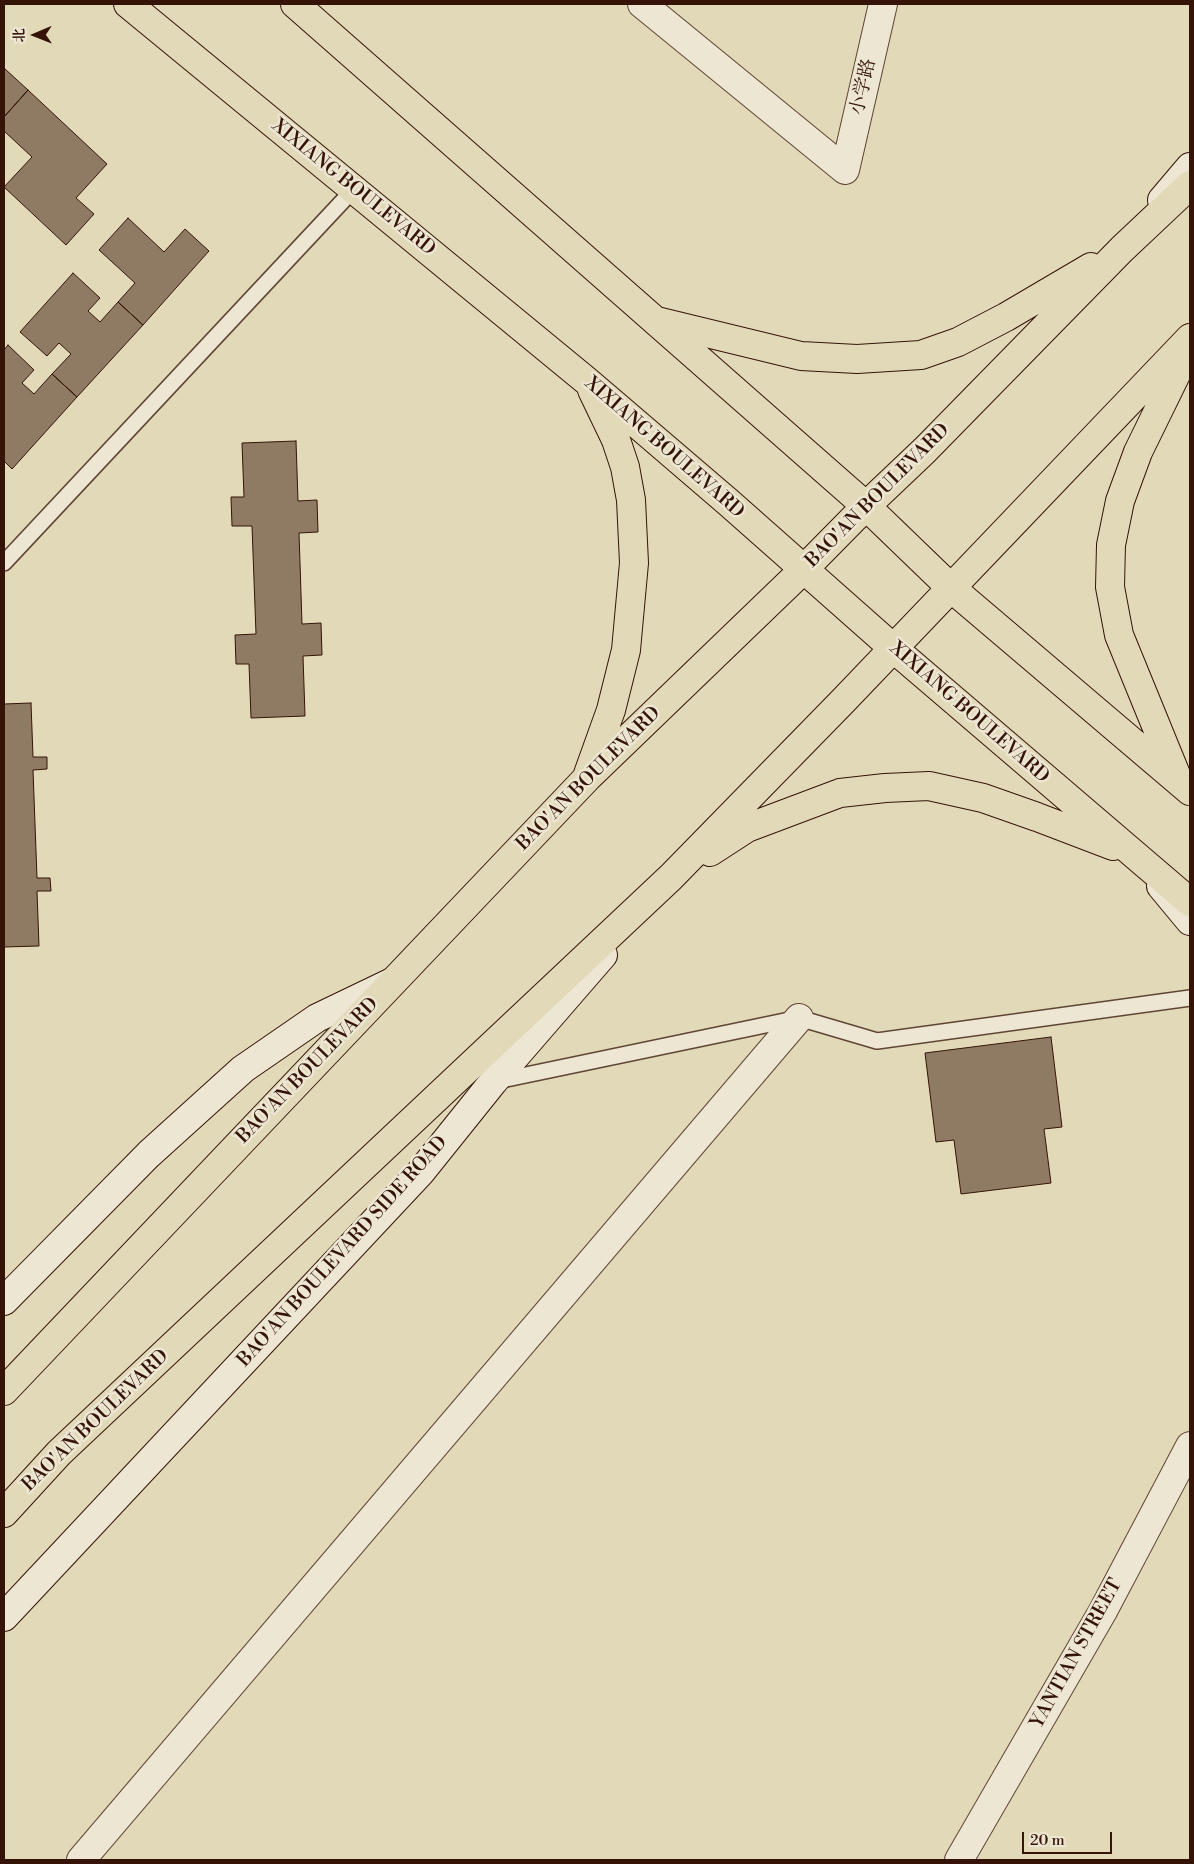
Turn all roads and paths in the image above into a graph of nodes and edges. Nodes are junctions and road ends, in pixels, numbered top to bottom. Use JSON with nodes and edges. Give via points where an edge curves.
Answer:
{"nodes":[{"id":1,"x":128,"y":4,"type":"edge"},
{"id":2,"x":295,"y":4,"type":"edge"},
{"id":3,"x":642,"y":4,"type":"edge"},
{"id":4,"x":883,"y":4,"type":"edge"},
{"id":5,"x":1190,"y":167,"type":"edge"},
{"id":6,"x":1190,"y":185,"type":"edge"},
{"id":7,"x":354,"y":189,"type":"junction"},
{"id":8,"x":1122,"y":249,"type":"junction"},
{"id":9,"x":652,"y":319,"type":"junction"},
{"id":10,"x":1190,"y":338,"type":"edge"},
{"id":11,"x":1190,"y":346,"type":"edge"},
{"id":12,"x":588,"y":382,"type":"junction"},
{"id":13,"x":866,"y":506,"type":"junction"},
{"id":14,"x":4,"y":563,"type":"edge"},
{"id":15,"x":803,"y":570,"type":"junction"},
{"id":16,"x":950,"y":587,"type":"junction"},
{"id":17,"x":893,"y":648,"type":"junction"},
{"id":18,"x":587,"y":778,"type":"junction"},
{"id":19,"x":1186,"y":786,"type":"edge"},
{"id":20,"x":1134,"y":855,"type":"junction"},
{"id":21,"x":671,"y":877,"type":"junction"},
{"id":22,"x":1190,"y":902,"type":"edge"},
{"id":23,"x":1190,"y":921,"type":"edge"},
{"id":24,"x":392,"y":982,"type":"junction"},
{"id":25,"x":1190,"y":998,"type":"edge"},
{"id":26,"x":799,"y":1018,"type":"junction"},
{"id":27,"x":493,"y":1082,"type":"junction"},
{"id":28,"x":4,"y":1301,"type":"edge"},
{"id":29,"x":4,"y":1391,"type":"edge"},
{"id":30,"x":1190,"y":1446,"type":"edge"},
{"id":31,"x":4,"y":1513,"type":"edge"},
{"id":32,"x":4,"y":1617,"type":"edge"},
{"id":33,"x":81,"y":1860,"type":"edge"},
{"id":34,"x":959,"y":1860,"type":"edge"}],
"edges":[{"from":1,"to":7,"type":"main road","name":"XIXIANG BOULEVARD"},
{"from":2,"to":9,"type":"main road"},
{"from":3,"to":4,"type":"street","name":"小学路","via":[[846,170]]},
{"from":5,"to":8,"type":"street"},
{"from":6,"to":8,"type":"main road","name":"BAO'AN BOULEVARD"},
{"from":7,"to":12,"type":"main road","name":"XIXIANG BOULEVARD"},
{"from":7,"to":14,"type":"lane"},
{"from":8,"to":9,"type":"main road","via":[[1006,317],[958,342],[921,355],[801,356]]},
{"from":8,"to":13,"type":"main road","name":"BAO'AN BOULEVARD"},
{"from":9,"to":13,"type":"main road"},
{"from":10,"to":16,"type":"main road","name":"BAO'AN BOULEVARD"},
{"from":11,"to":19,"type":"main road","via":[[1138,452],[1120,501],[1111,545],[1110,587],[1119,635]]},
{"from":12,"to":15,"type":"main road","name":"XIXIANG BOULEVARD"},
{"from":12,"to":18,"type":"main road","via":[[616,440],[625,467],[634,563],[626,650],[611,710]]},
{"from":13,"to":15,"type":"main road","name":"BAO'AN BOULEVARD"},
{"from":13,"to":16,"type":"main road"},
{"from":15,"to":17,"type":"main road","name":"XIXIANG BOULEVARD"},
{"from":15,"to":18,"type":"main road","name":"BAO'AN BOULEVARD"},
{"from":16,"to":17,"type":"main road","name":"BAO'AN BOULEVARD"},
{"from":16,"to":19,"type":"main road"},
{"from":17,"to":20,"type":"main road","name":"XIXIANG BOULEVARD"},
{"from":17,"to":21,"type":"main road","name":"BAO'AN BOULEVARD"},
{"from":18,"to":24,"type":"main road","name":"BAO'AN BOULEVARD"},
{"from":20,"to":21,"type":"main road","via":[[982,798],[929,786],[885,788],[840,793],[747,828]]},
{"from":20,"to":22,"type":"main road","name":"XIXIANG BOULEVARD"},
{"from":20,"to":23,"type":"street"},
{"from":21,"to":27,"type":"street","name":"BAO'AN BOULEVARD SIDE ROAD"},
{"from":21,"to":31,"type":"main road","name":"BAO'AN BOULEVARD","via":[[59,1453]]},
{"from":24,"to":28,"type":"street","via":[[317,1018],[243,1070],[149,1154]]},
{"from":24,"to":29,"type":"main road","name":"BAO'AN BOULEVARD"},
{"from":25,"to":26,"type":"lane","via":[[877,1041]]},
{"from":26,"to":27,"type":"lane"},
{"from":26,"to":33,"type":"street"},
{"from":27,"to":32,"type":"street","name":"BAO'AN BOULEVARD SIDE ROAD","via":[[420,1173]]},
{"from":30,"to":34,"type":"street","name":"YANTIAN STREET","via":[[1103,1611]]}]}
